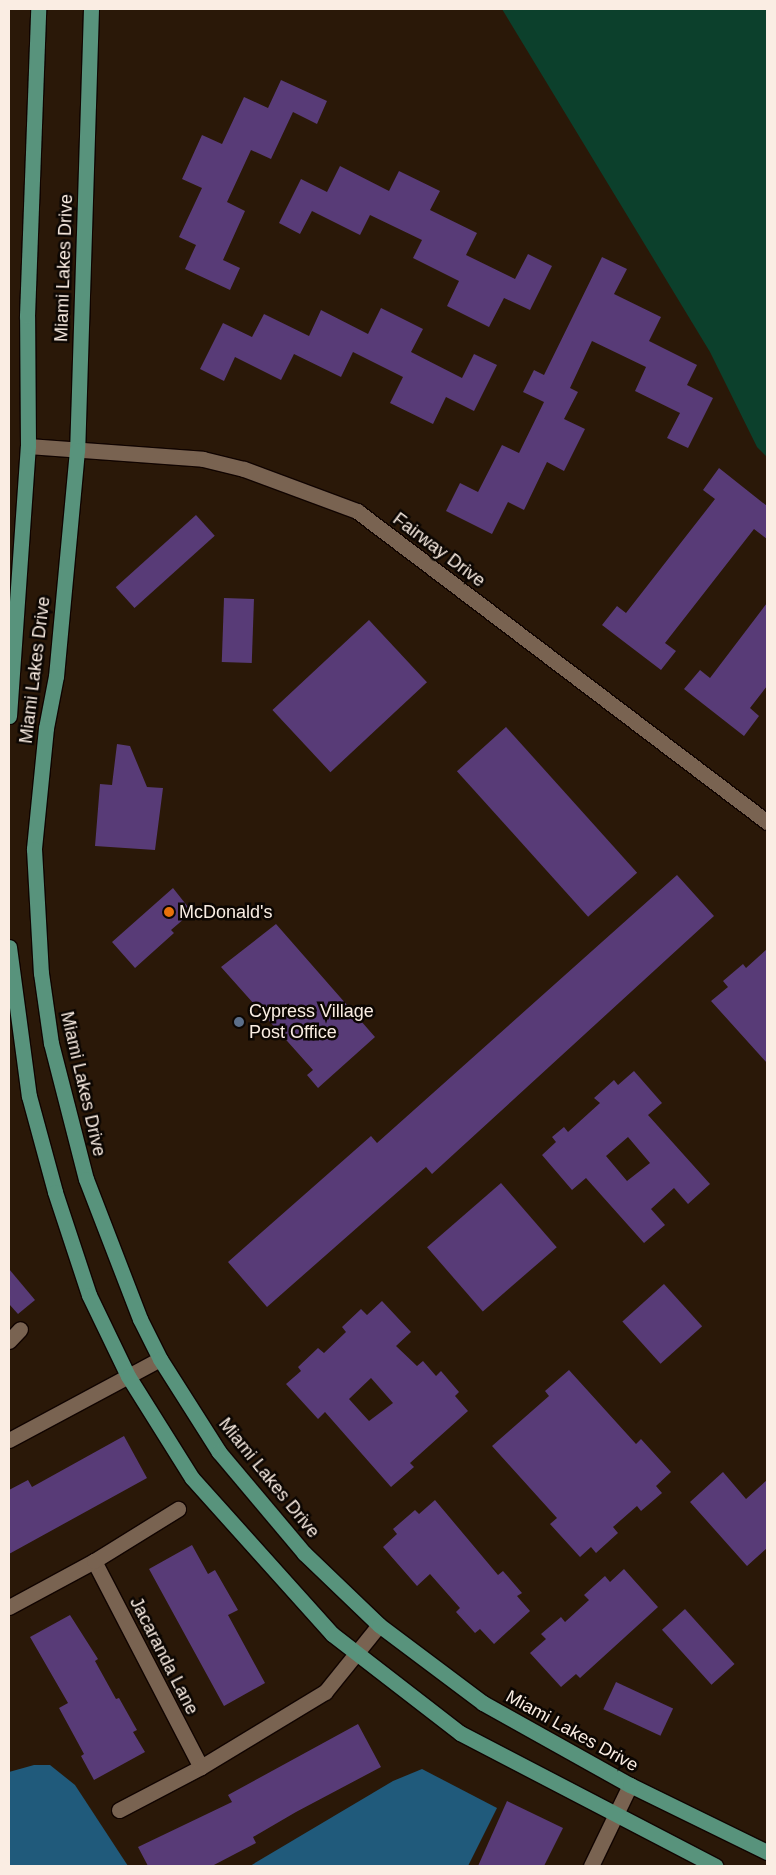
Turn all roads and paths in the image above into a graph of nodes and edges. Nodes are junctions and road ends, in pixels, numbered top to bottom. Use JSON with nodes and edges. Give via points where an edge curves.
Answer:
{"nodes":[{"id":1,"x":38,"y":9,"type":"edge"},
{"id":2,"x":91,"y":9,"type":"edge"},
{"id":3,"x":28,"y":446,"type":"junction"},
{"id":4,"x":77,"y":450,"type":"junction"},
{"id":5,"x":9,"y":716,"type":"edge"},
{"id":6,"x":767,"y":822,"type":"edge"},
{"id":7,"x":9,"y":947,"type":"edge"},
{"id":8,"x":20,"y":1329,"type":"dead end"},
{"id":9,"x":9,"y":1341,"type":"edge"},
{"id":10,"x":160,"y":1359,"type":"junction"},
{"id":11,"x":128,"y":1376,"type":"junction"},
{"id":12,"x":9,"y":1440,"type":"edge"},
{"id":13,"x":178,"y":1510,"type":"dead end"},
{"id":14,"x":94,"y":1561,"type":"junction"},
{"id":15,"x":9,"y":1606,"type":"edge"},
{"id":16,"x":379,"y":1625,"type":"junction"},
{"id":17,"x":354,"y":1654,"type":"junction"},
{"id":18,"x":201,"y":1767,"type":"junction"},
{"id":19,"x":630,"y":1785,"type":"junction"},
{"id":20,"x":119,"y":1810,"type":"dead end"},
{"id":21,"x":615,"y":1816,"type":"junction"},
{"id":22,"x":767,"y":1852,"type":"edge"},
{"id":23,"x":592,"y":1866,"type":"edge"},
{"id":24,"x":716,"y":1866,"type":"edge"}],
"edges":[{"from":1,"to":3,"type":"main road","name":"Miami Lakes Drive","via":[[27,316]]},
{"from":2,"to":4,"type":"main road","name":"Miami Lakes Drive"},
{"from":3,"to":4,"type":"street","name":"Fairway Drive"},
{"from":3,"to":5,"type":"main road","name":"Miami Lakes Drive"},
{"from":4,"to":6,"type":"street","name":"Fairway Drive","via":[[203,459],[244,469],[357,511]]},
{"from":4,"to":10,"type":"main road","name":"Miami Lakes Drive","via":[[56,671],[46,728],[34,848],[41,973],[51,1043],[86,1179],[140,1319]]},
{"from":7,"to":11,"type":"main road","via":[[29,1096],[55,1192],[89,1295]]},
{"from":8,"to":9,"type":"street"},
{"from":10,"to":11,"type":"street"},
{"from":10,"to":16,"type":"main road","name":"Miami Lakes Drive","via":[[218,1452],[304,1553]]},
{"from":11,"to":12,"type":"street"},
{"from":11,"to":17,"type":"main road","via":[[192,1478],[276,1575]]},
{"from":13,"to":14,"type":"street"},
{"from":14,"to":15,"type":"street"},
{"from":14,"to":18,"type":"street","name":"Jacaranda Lane"},
{"from":16,"to":17,"type":"street"},
{"from":16,"to":19,"type":"main road","name":"Miami Lakes Drive","via":[[483,1703]]},
{"from":17,"to":18,"type":"street","via":[[325,1692]]},
{"from":17,"to":21,"type":"main road","via":[[460,1733]]},
{"from":18,"to":20,"type":"street"},
{"from":19,"to":21,"type":"street"},
{"from":19,"to":22,"type":"main road","name":"Miami Lakes Drive"},
{"from":21,"to":23,"type":"street"},
{"from":21,"to":24,"type":"main road"}]}
